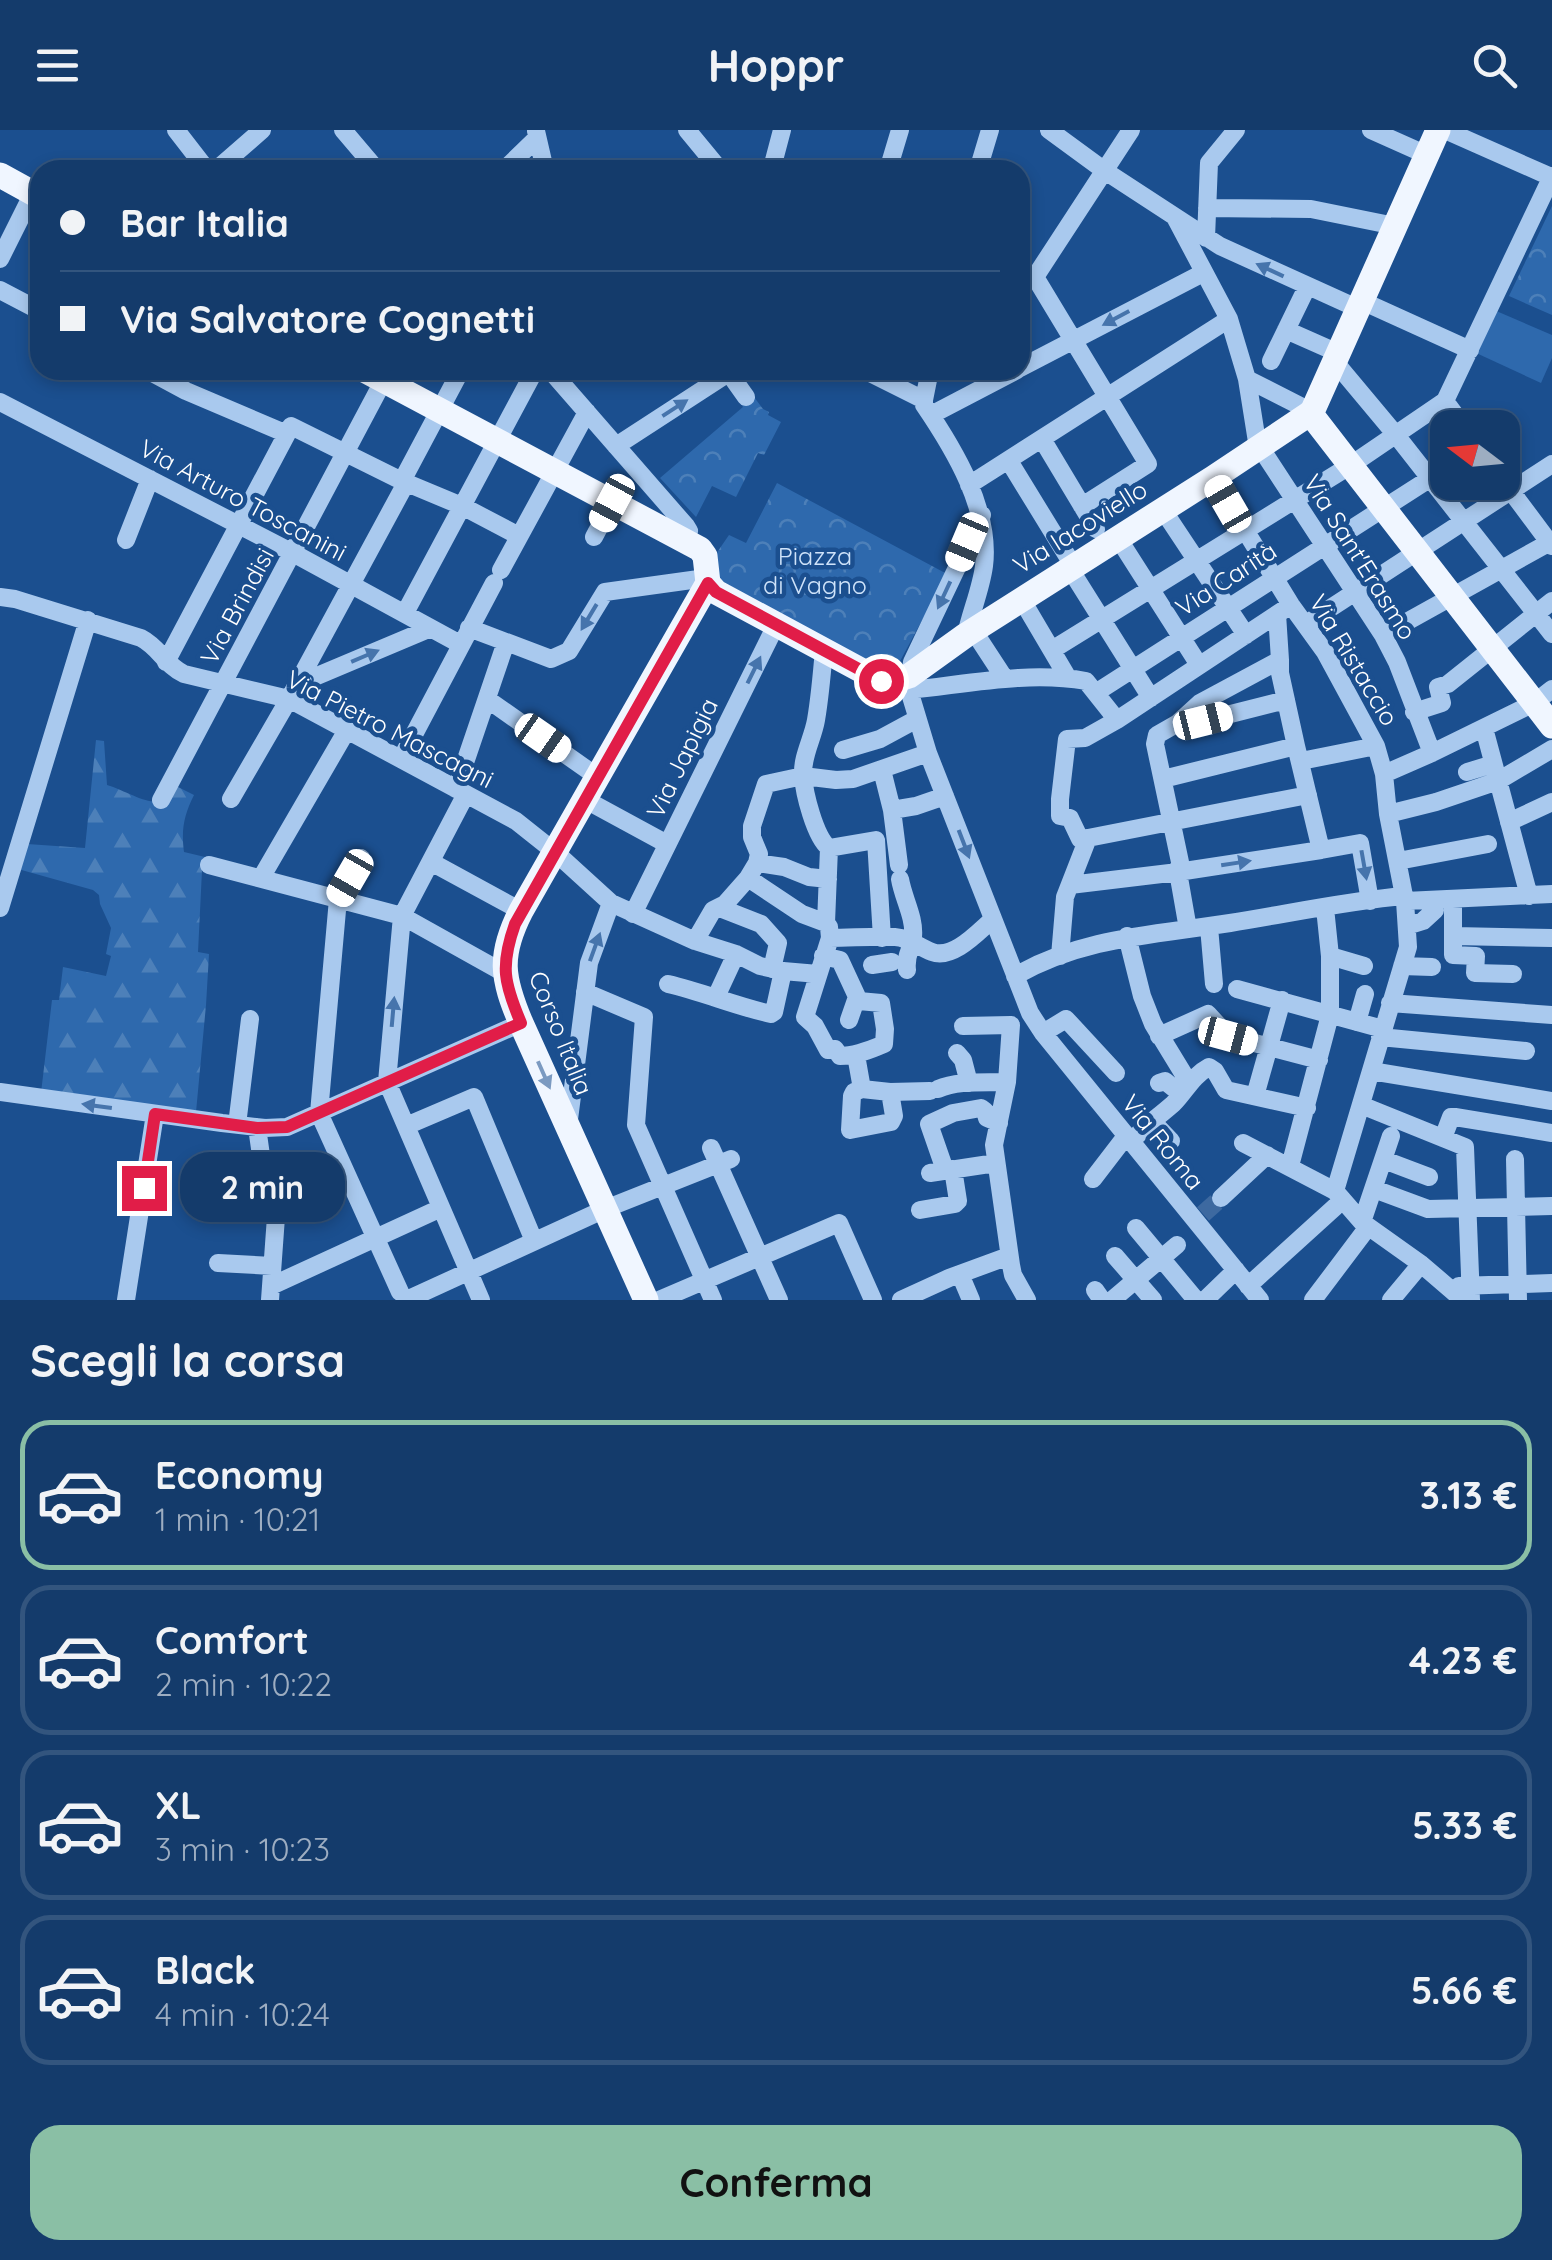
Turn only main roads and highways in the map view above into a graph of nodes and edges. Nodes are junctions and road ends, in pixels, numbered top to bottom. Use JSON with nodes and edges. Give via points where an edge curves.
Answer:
{"nodes":[{"id":1,"x":1442,"y":130,"type":"edge"},
{"id":2,"x":0,"y":175,"type":"edge"},
{"id":3,"x":30,"y":191,"type":"edge"},
{"id":4,"x":389,"y":380,"type":"edge"},
{"id":5,"x":1311,"y":413,"type":"junction"},
{"id":6,"x":708,"y":581,"type":"junction"},
{"id":7,"x":1543,"y":696,"type":"edge"},
{"id":8,"x":1552,"y":726,"type":"edge"},
{"id":9,"x":646,"y":1300,"type":"edge"}],
"edges":[{"from":1,"to":5,"type":"main road"},
{"from":2,"to":3,"type":"main road"},
{"from":4,"to":6,"type":"main road","via":[[684,540],[703,552]]},
{"from":5,"to":6,"type":"main road","name":"Via Iacoviello","via":[[1163,510],[1107,534],[1072,568],[969,633],[909,683],[881,681],[716,592]]},
{"from":5,"to":7,"type":"main road","via":[[1492,648]]},
{"from":6,"to":9,"type":"main road","name":"Corso Italia","one_way":true,"via":[[522,911],[504,973]]},
{"from":7,"to":8,"type":"main road"}]}
